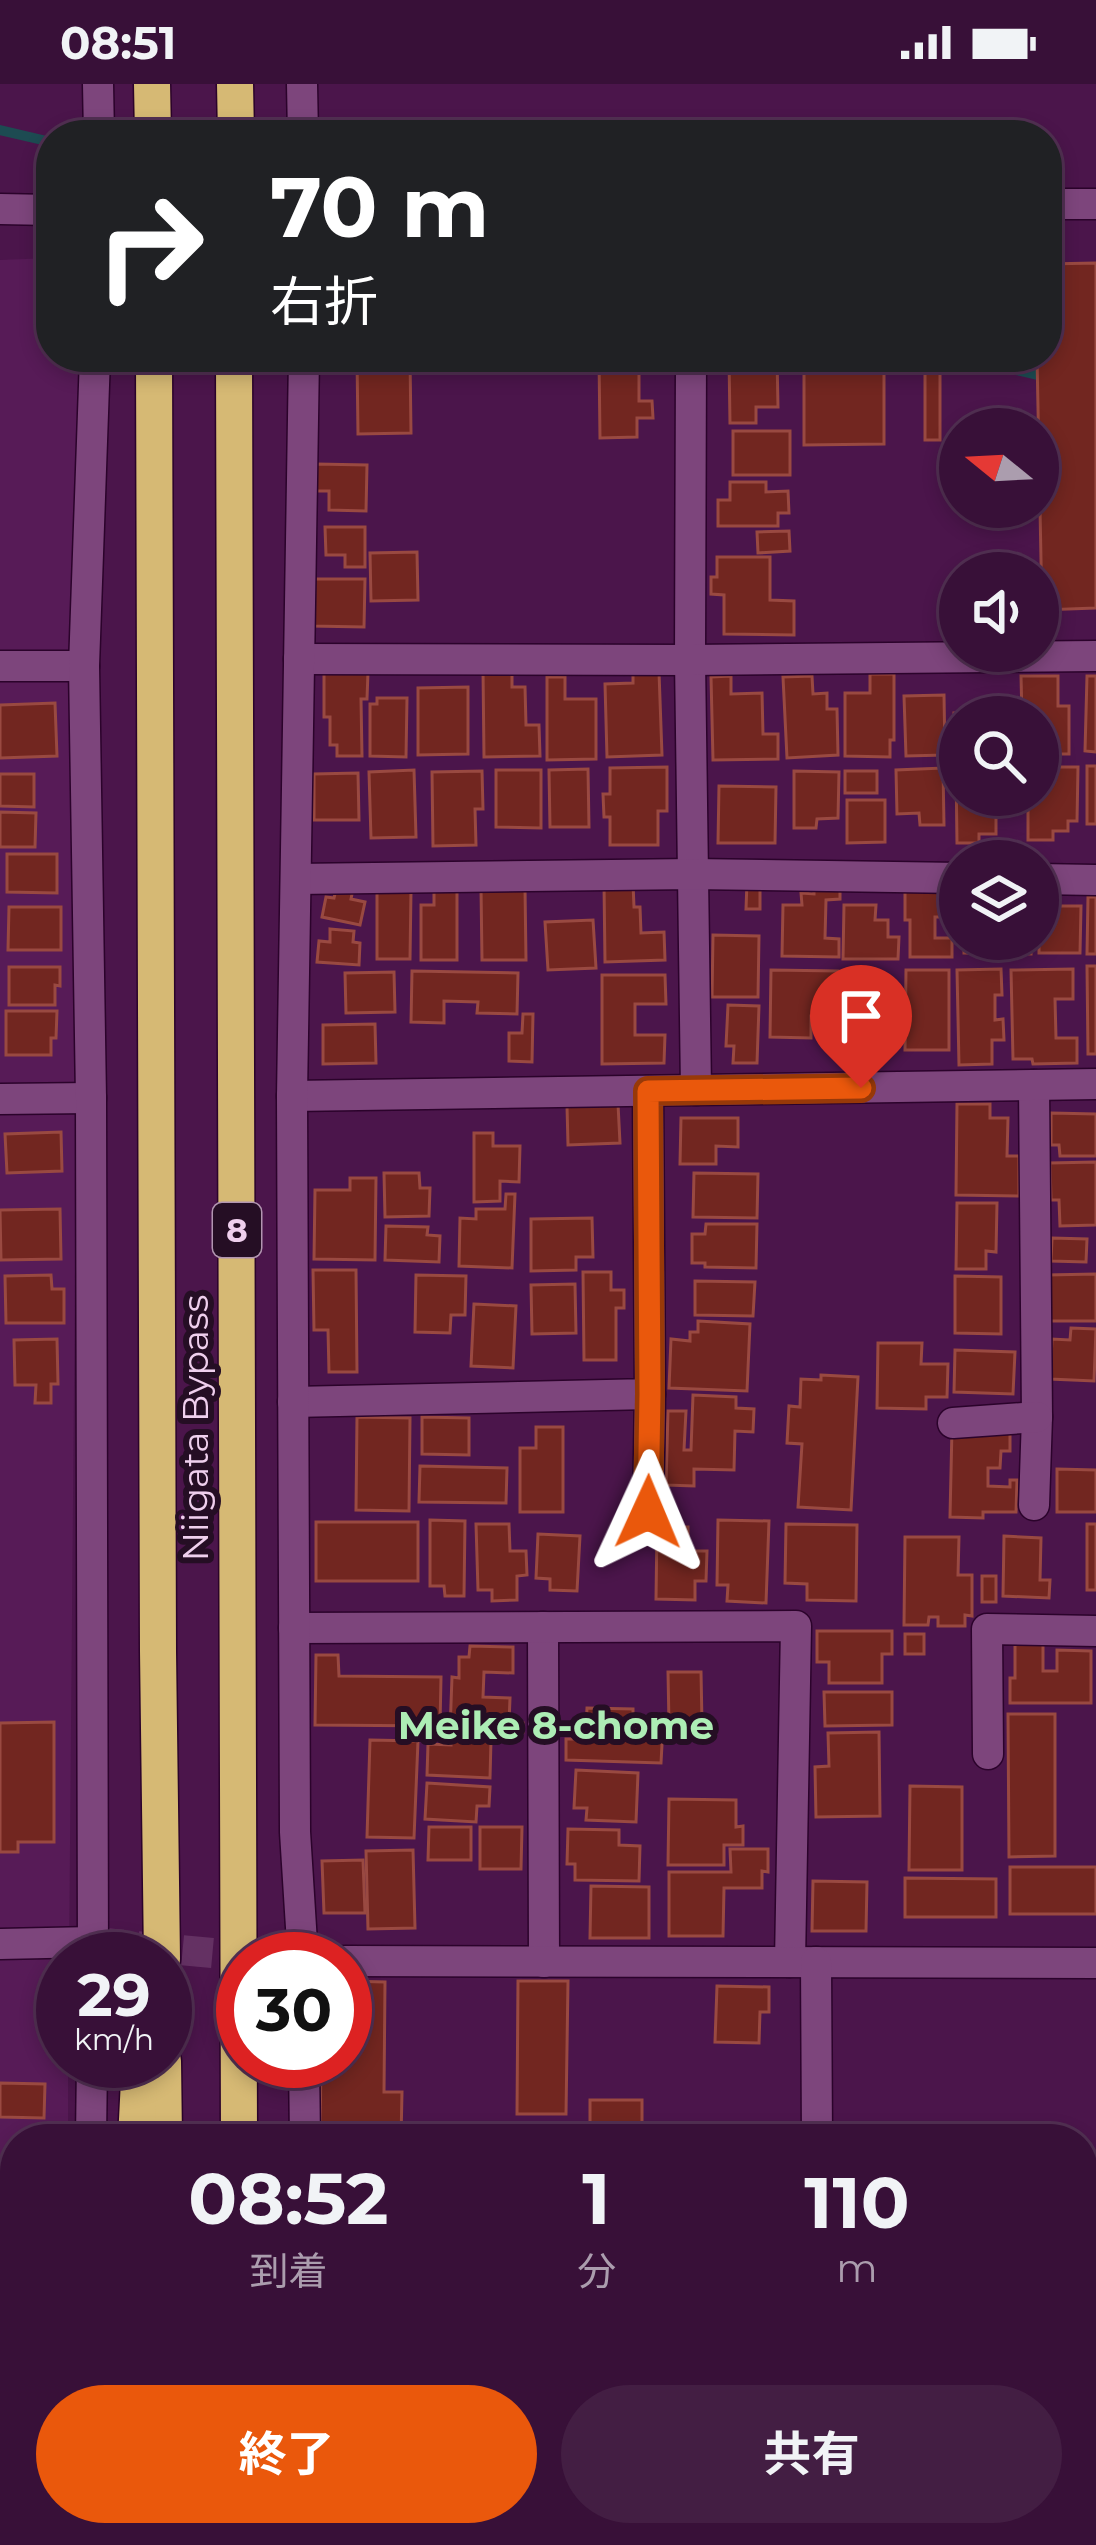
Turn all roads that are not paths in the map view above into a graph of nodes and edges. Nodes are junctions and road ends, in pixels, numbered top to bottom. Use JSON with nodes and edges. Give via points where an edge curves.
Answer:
{"nodes":[{"id":1,"x":98,"y":84,"type":"edge"},
{"id":2,"x":152,"y":84,"type":"edge"},
{"id":3,"x":235,"y":84,"type":"edge"},
{"id":4,"x":302,"y":84,"type":"edge"},
{"id":5,"x":99,"y":120,"type":"edge"},
{"id":6,"x":153,"y":120,"type":"edge"},
{"id":7,"x":236,"y":120,"type":"edge"},
{"id":8,"x":303,"y":120,"type":"edge"},
{"id":9,"x":1062,"y":204,"type":"edge"},
{"id":10,"x":1096,"y":204,"type":"edge"},
{"id":11,"x":0,"y":209,"type":"edge"},
{"id":12,"x":36,"y":209,"type":"edge"},
{"id":13,"x":94,"y":372,"type":"edge"},
{"id":14,"x":154,"y":372,"type":"edge"},
{"id":15,"x":234,"y":372,"type":"edge"},
{"id":16,"x":304,"y":372,"type":"edge"},
{"id":17,"x":691,"y":372,"type":"edge"},
{"id":18,"x":1096,"y":656,"type":"edge"},
{"id":19,"x":299,"y":659,"type":"junction"},
{"id":20,"x":690,"y":661,"type":"junction"},
{"id":21,"x":0,"y":666,"type":"edge"},
{"id":22,"x":84,"y":666,"type":"junction"},
{"id":23,"x":693,"y":874,"type":"junction"},
{"id":24,"x":939,"y":878,"type":"edge"},
{"id":25,"x":296,"y":879,"type":"junction"},
{"id":26,"x":1059,"y":879,"type":"edge"},
{"id":27,"x":1096,"y":880,"type":"edge"},
{"id":28,"x":1096,"y":1084,"type":"edge"},
{"id":29,"x":1034,"y":1085,"type":"junction"},
{"id":30,"x":696,"y":1090,"type":"junction"},
{"id":31,"x":648,"y":1091,"type":"junction"},
{"id":32,"x":292,"y":1096,"type":"junction"},
{"id":33,"x":91,"y":1098,"type":"junction"},
{"id":34,"x":0,"y":1099,"type":"edge"},
{"id":35,"x":650,"y":1394,"type":"junction"},
{"id":36,"x":293,"y":1402,"type":"junction"},
{"id":37,"x":1036,"y":1417,"type":"junction"},
{"id":38,"x":953,"y":1423,"type":"dead end"},
{"id":39,"x":1034,"y":1505,"type":"dead end"},
{"id":40,"x":648,"y":1512,"type":"dead end"},
{"id":41,"x":543,"y":1627,"type":"junction"},
{"id":42,"x":294,"y":1628,"type":"junction"},
{"id":43,"x":1096,"y":1631,"type":"edge"},
{"id":44,"x":158,"y":1652,"type":"junction"},
{"id":45,"x":988,"y":1754,"type":"dead end"},
{"id":46,"x":93,"y":1932,"type":"edge"},
{"id":47,"x":145,"y":1932,"type":"edge"},
{"id":48,"x":162,"y":1932,"type":"edge"},
{"id":49,"x":301,"y":1932,"type":"edge"},
{"id":50,"x":0,"y":1944,"type":"edge"},
{"id":51,"x":36,"y":1947,"type":"edge"},
{"id":52,"x":372,"y":1961,"type":"edge"},
{"id":53,"x":544,"y":1962,"type":"junction"},
{"id":54,"x":803,"y":1962,"type":"junction"},
{"id":55,"x":1096,"y":1963,"type":"edge"},
{"id":56,"x":92,"y":2088,"type":"edge"},
{"id":57,"x":139,"y":2088,"type":"edge"},
{"id":58,"x":163,"y":2088,"type":"edge"},
{"id":59,"x":304,"y":2088,"type":"edge"},
{"id":60,"x":91,"y":2124,"type":"edge"},
{"id":61,"x":137,"y":2124,"type":"edge"},
{"id":62,"x":164,"y":2124,"type":"edge"},
{"id":63,"x":240,"y":2124,"type":"edge"},
{"id":64,"x":305,"y":2124,"type":"edge"},
{"id":65,"x":816,"y":2124,"type":"edge"}],
"edges":[{"from":1,"to":5,"type":"street"},
{"from":2,"to":6,"type":"highway"},
{"from":3,"to":7,"type":"highway"},
{"from":4,"to":8,"type":"street"},
{"from":9,"to":10,"type":"street"},
{"from":11,"to":12,"type":"street"},
{"from":13,"to":22,"type":"street"},
{"from":14,"to":44,"type":"highway","name":"Niigata Bypass"},
{"from":15,"to":63,"type":"highway","name":"Niigata Bypass","number":"8"},
{"from":16,"to":19,"type":"street"},
{"from":17,"to":20,"type":"street"},
{"from":18,"to":20,"type":"street"},
{"from":19,"to":20,"type":"street"},
{"from":19,"to":25,"type":"street"},
{"from":20,"to":23,"type":"street"},
{"from":21,"to":22,"type":"street"},
{"from":22,"to":33,"type":"street"},
{"from":23,"to":24,"type":"street"},
{"from":23,"to":25,"type":"street"},
{"from":23,"to":30,"type":"street"},
{"from":25,"to":32,"type":"street"},
{"from":26,"to":27,"type":"street"},
{"from":28,"to":29,"type":"street"},
{"from":29,"to":30,"type":"street"},
{"from":29,"to":37,"type":"street"},
{"from":30,"to":31,"type":"street"},
{"from":31,"to":32,"type":"street"},
{"from":31,"to":35,"type":"street"},
{"from":32,"to":36,"type":"street"},
{"from":33,"to":34,"type":"street"},
{"from":33,"to":46,"type":"street"},
{"from":35,"to":36,"type":"street"},
{"from":35,"to":40,"type":"street"},
{"from":36,"to":42,"type":"street"},
{"from":37,"to":38,"type":"street"},
{"from":37,"to":39,"type":"street"},
{"from":41,"to":42,"type":"street"},
{"from":41,"to":53,"type":"street"},
{"from":41,"to":54,"type":"street","via":[[796,1626]]},
{"from":42,"to":49,"type":"street"},
{"from":43,"to":45,"type":"street","via":[[987,1629]]},
{"from":44,"to":47,"type":"highway"},
{"from":44,"to":48,"type":"highway","name":"Niigata Bypass"},
{"from":50,"to":51,"type":"street"},
{"from":52,"to":53,"type":"street"},
{"from":53,"to":54,"type":"street"},
{"from":54,"to":55,"type":"street"},
{"from":54,"to":65,"type":"street"},
{"from":56,"to":60,"type":"street"},
{"from":57,"to":61,"type":"highway"},
{"from":58,"to":62,"type":"highway"},
{"from":59,"to":64,"type":"street"}]}
